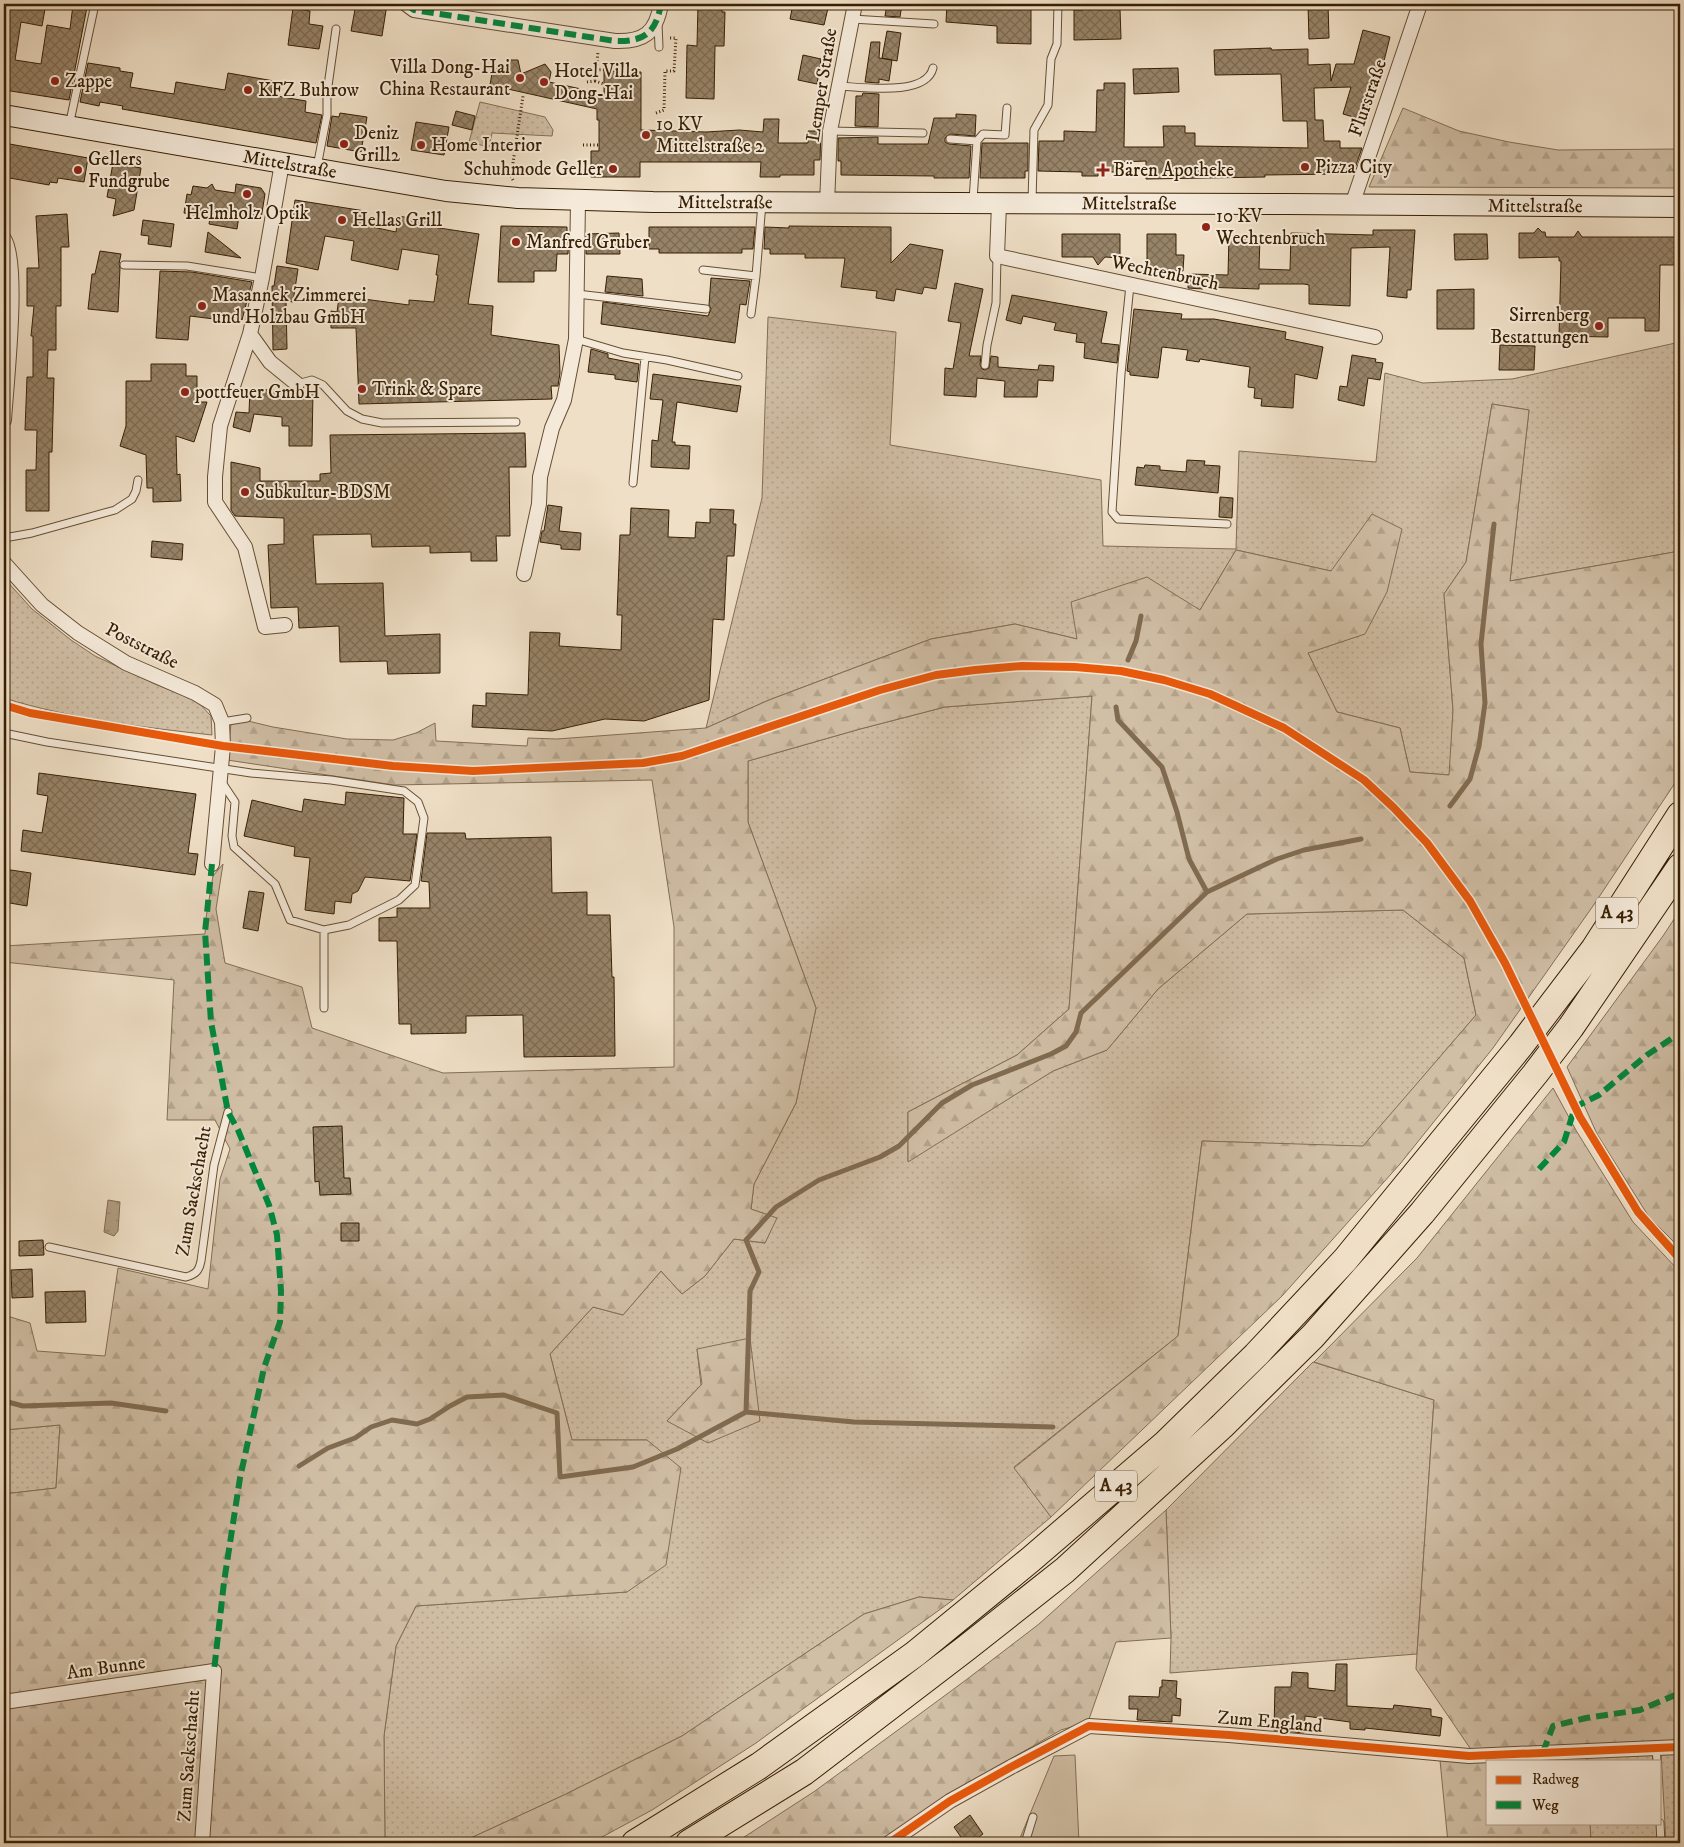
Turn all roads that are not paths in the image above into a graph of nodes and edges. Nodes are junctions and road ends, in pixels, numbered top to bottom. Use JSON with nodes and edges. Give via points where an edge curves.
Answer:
{"nodes":[{"id":1,"x":95,"y":4,"type":"edge"},
{"id":2,"x":406,"y":4,"type":"edge"},
{"id":3,"x":661,"y":4,"type":"edge"},
{"id":4,"x":855,"y":4,"type":"edge"},
{"id":5,"x":1058,"y":4,"type":"edge"},
{"id":6,"x":1420,"y":4,"type":"edge"},
{"id":7,"x":852,"y":19,"type":"junction"},
{"id":8,"x":658,"y":21,"type":"junction"},
{"id":9,"x":934,"y":24,"type":"dead end"},
{"id":10,"x":336,"y":29,"type":"dead end"},
{"id":11,"x":659,"y":47,"type":"dead end"},
{"id":12,"x":933,"y":68,"type":"dead end"},
{"id":13,"x":838,"y":86,"type":"junction"},
{"id":14,"x":1007,"y":108,"type":"dead end"},
{"id":15,"x":4,"y":115,"type":"edge"},
{"id":16,"x":69,"y":126,"type":"junction"},
{"id":17,"x":830,"y":132,"type":"junction"},
{"id":18,"x":923,"y":133,"type":"dead end"},
{"id":19,"x":950,"y":139,"type":"dead end"},
{"id":20,"x":977,"y":141,"type":"junction"},
{"id":21,"x":282,"y":164,"type":"junction"},
{"id":22,"x":317,"y":169,"type":"junction"},
{"id":23,"x":578,"y":200,"type":"junction"},
{"id":24,"x":762,"y":203,"type":"junction"},
{"id":25,"x":972,"y":203,"type":"junction"},
{"id":26,"x":1032,"y":203,"type":"junction"},
{"id":27,"x":827,"y":204,"type":"junction"},
{"id":28,"x":999,"y":204,"type":"junction"},
{"id":29,"x":1352,"y":205,"type":"junction"},
{"id":30,"x":1680,"y":207,"type":"edge"},
{"id":31,"x":4,"y":239,"type":"edge"},
{"id":32,"x":998,"y":256,"type":"junction"},
{"id":33,"x":124,"y":265,"type":"dead end"},
{"id":34,"x":703,"y":270,"type":"dead end"},
{"id":35,"x":756,"y":276,"type":"junction"},
{"id":36,"x":262,"y":278,"type":"junction"},
{"id":37,"x":1130,"y":285,"type":"junction"},
{"id":38,"x":577,"y":294,"type":"junction"},
{"id":39,"x":706,"y":309,"type":"dead end"},
{"id":40,"x":751,"y":314,"type":"dead end"},
{"id":41,"x":250,"y":334,"type":"junction"},
{"id":42,"x":1376,"y":337,"type":"dead end"},
{"id":43,"x":576,"y":338,"type":"junction"},
{"id":44,"x":645,"y":357,"type":"junction"},
{"id":45,"x":986,"y":365,"type":"dead end"},
{"id":46,"x":738,"y":376,"type":"dead end"},
{"id":47,"x":297,"y":384,"type":"joint"},
{"id":48,"x":4,"y":420,"type":"edge"},
{"id":49,"x":516,"y":422,"type":"dead end"},
{"id":50,"x":138,"y":480,"type":"dead end"},
{"id":51,"x":633,"y":483,"type":"dead end"},
{"id":52,"x":1227,"y":524,"type":"dead end"},
{"id":53,"x":4,"y":538,"type":"edge"},
{"id":54,"x":4,"y":563,"type":"edge"},
{"id":55,"x":524,"y":574,"type":"dead end"},
{"id":56,"x":285,"y":625,"type":"dead end"},
{"id":57,"x":247,"y":718,"type":"dead end"},
{"id":58,"x":222,"y":722,"type":"junction"},
{"id":59,"x":4,"y":733,"type":"edge"},
{"id":60,"x":221,"y":775,"type":"junction"},
{"id":61,"x":1680,"y":816,"type":"edge"},
{"id":62,"x":212,"y":864,"type":"dead end"},
{"id":63,"x":1680,"y":867,"type":"edge"},
{"id":64,"x":324,"y":930,"type":"junction"},
{"id":65,"x":324,"y":1008,"type":"dead end"},
{"id":66,"x":228,"y":1112,"type":"dead end"},
{"id":67,"x":49,"y":1248,"type":"dead end"},
{"id":68,"x":214,"y":1671,"type":"joint"},
{"id":69,"x":4,"y":1702,"type":"edge"},
{"id":70,"x":1680,"y":1746,"type":"edge"},
{"id":71,"x":1656,"y":1754,"type":"edge"},
{"id":72,"x":1033,"y":1817,"type":"dead end"},
{"id":73,"x":1660,"y":1824,"type":"edge"},
{"id":74,"x":202,"y":1843,"type":"edge"},
{"id":75,"x":635,"y":1843,"type":"edge"},
{"id":76,"x":689,"y":1843,"type":"edge"},
{"id":77,"x":889,"y":1843,"type":"edge"},
{"id":78,"x":1026,"y":1843,"type":"edge"},
{"id":79,"x":1661,"y":1843,"type":"edge"}],
"edges":[{"from":1,"to":16,"type":"lane"},
{"from":2,"to":8,"type":"street","via":[[414,10],[615,41],[636,40]]},
{"from":3,"to":8,"type":"street"},
{"from":4,"to":7,"type":"street","name":"Lemper Straße"},
{"from":5,"to":26,"type":"lane","via":[[1057,44],[1051,59],[1048,104],[1034,130]]},
{"from":6,"to":29,"type":"street","name":"Flurstraße"},
{"from":7,"to":9,"type":"lane"},
{"from":7,"to":13,"type":"street","name":"Lemper Straße"},
{"from":8,"to":11,"type":"lane"},
{"from":10,"to":22,"type":"lane","via":[[327,115]]},
{"from":12,"to":13,"type":"lane","via":[[932,75],[924,82],[907,88]]},
{"from":13,"to":17,"type":"street","name":"Lemper Straße"},
{"from":14,"to":20,"type":"lane","via":[[1005,135],[983,134]]},
{"from":15,"to":16,"type":"main road","name":"Mittelstraße"},
{"from":16,"to":21,"type":"main road","name":"Mittelstraße"},
{"from":17,"to":18,"type":"lane"},
{"from":17,"to":27,"type":"street","name":"Lemper Straße"},
{"from":19,"to":20,"type":"lane"},
{"from":20,"to":25,"type":"lane"},
{"from":21,"to":22,"type":"main road","name":"Mittelstraße"},
{"from":21,"to":36,"type":"street"},
{"from":22,"to":23,"type":"main road","name":"Mittelstraße","via":[[446,191]]},
{"from":23,"to":24,"type":"main road","name":"Mittelstraße"},
{"from":23,"to":38,"type":"street"},
{"from":24,"to":27,"type":"main road","name":"Mittelstraße"},
{"from":24,"to":35,"type":"lane"},
{"from":25,"to":27,"type":"main road","name":"Mittelstraße"},
{"from":25,"to":28,"type":"main road","name":"Mittelstraße"},
{"from":26,"to":28,"type":"main road","name":"Mittelstraße"},
{"from":26,"to":29,"type":"main road","name":"Mittelstraße"},
{"from":28,"to":32,"type":"street"},
{"from":29,"to":30,"type":"main road","name":"Mittelstraße"},
{"from":31,"to":48,"type":"street","via":[[11,261],[11,299]]},
{"from":32,"to":37,"type":"street","name":"Wechtenbruch"},
{"from":32,"to":45,"type":"lane","via":[[996,303]]},
{"from":33,"to":36,"type":"lane","via":[[187,266]]},
{"from":34,"to":35,"type":"lane"},
{"from":35,"to":40,"type":"lane"},
{"from":36,"to":41,"type":"street"},
{"from":37,"to":42,"type":"street","name":"Wechtenbruch"},
{"from":37,"to":52,"type":"lane","via":[[1112,512],[1118,519]]},
{"from":38,"to":39,"type":"lane"},
{"from":38,"to":43,"type":"street"},
{"from":41,"to":47,"type":"street","via":[[270,362]]},
{"from":41,"to":56,"type":"street","via":[[220,426],[215,502],[245,548],[265,627]]},
{"from":43,"to":44,"type":"lane"},
{"from":43,"to":55,"type":"street","via":[[564,400],[552,428],[540,477],[539,504]]},
{"from":44,"to":46,"type":"lane"},
{"from":44,"to":51,"type":"lane"},
{"from":47,"to":49,"type":"lane","via":[[312,380],[323,385],[347,411],[362,419],[382,423]]},
{"from":50,"to":53,"type":"lane","via":[[132,499],[115,510]]},
{"from":54,"to":58,"type":"street","name":"Poststraße","via":[[42,605],[78,633],[126,663],[215,705]]},
{"from":57,"to":58,"type":"lane"},
{"from":58,"to":60,"type":"street","name":"Poststraße"},
{"from":59,"to":60,"type":"lane"},
{"from":60,"to":62,"type":"street"},
{"from":60,"to":64,"type":"lane","via":[[235,802],[234,847],[275,884],[290,920]]},
{"from":60,"to":64,"type":"lane","via":[[251,773],[331,780],[404,791],[418,802],[424,818],[415,885],[399,900],[349,925]]},
{"from":61,"to":75,"type":"highway","number":"A 43","via":[[1594,949],[1522,1045],[1345,1260],[1173,1436],[915,1654],[759,1766]]},
{"from":63,"to":76,"type":"highway","number":"A 43","via":[[1571,1027],[1422,1213],[1313,1336],[1222,1426],[1065,1570],[965,1649],[804,1772]]},
{"from":64,"to":65,"type":"lane"},
{"from":66,"to":67,"type":"lane","name":"Zum Sackschacht","via":[[214,1165],[201,1261],[194,1275],[186,1277]]},
{"from":68,"to":69,"type":"street","name":"Am Bunne"},
{"from":68,"to":74,"type":"street","name":"Zum Sackschacht"},
{"from":70,"to":71,"type":"street","name":"Zum England"},
{"from":71,"to":77,"type":"street","name":"Zum England","via":[[1469,1756],[1089,1726],[950,1802]]},
{"from":72,"to":78,"type":"lane"},
{"from":73,"to":79,"type":"lane"}]}
